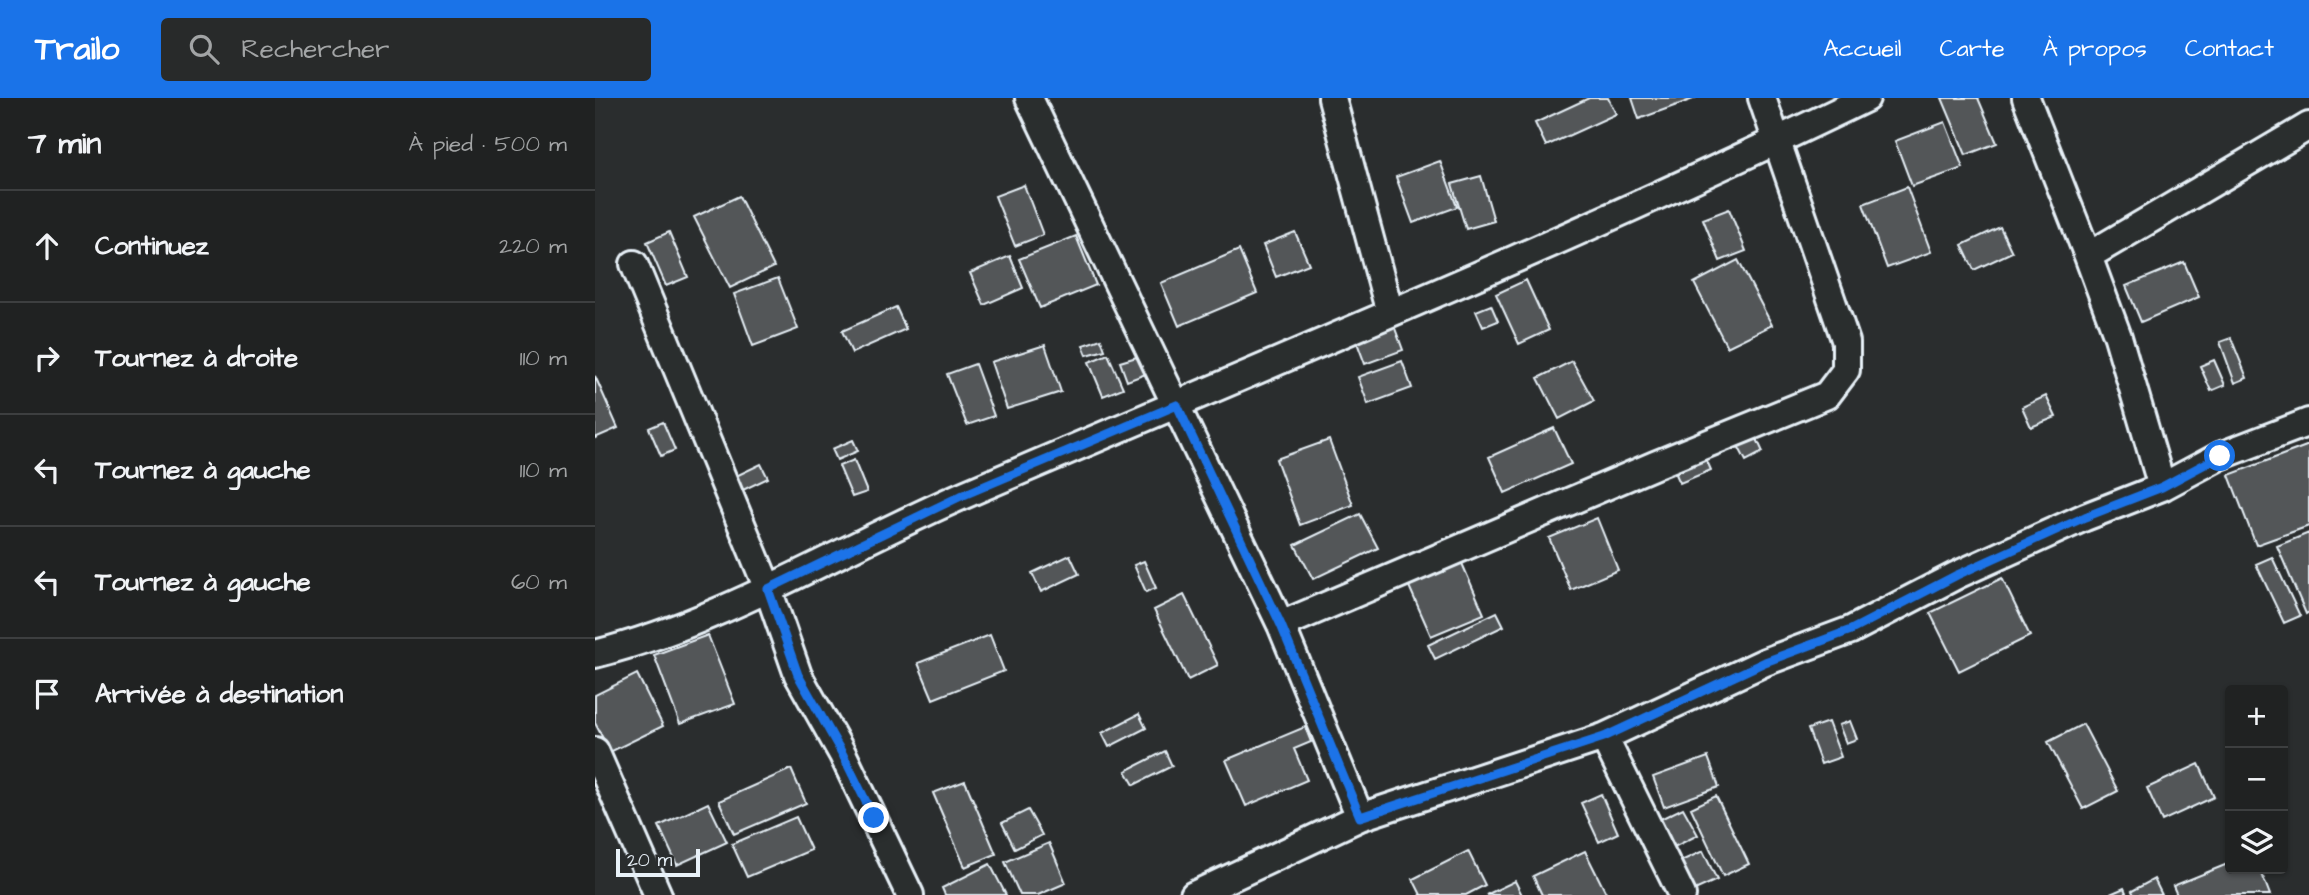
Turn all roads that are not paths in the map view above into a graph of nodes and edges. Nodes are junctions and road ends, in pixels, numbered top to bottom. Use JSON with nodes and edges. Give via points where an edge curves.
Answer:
{"nodes":[{"id":1,"x":1028,"y":98,"type":"edge"},
{"id":2,"x":1332,"y":98,"type":"edge"},
{"id":3,"x":1762,"y":98,"type":"edge"},
{"id":4,"x":1866,"y":98,"type":"edge"},
{"id":5,"x":2026,"y":98,"type":"edge"},
{"id":6,"x":2309,"y":126,"type":"edge"},
{"id":7,"x":1777,"y":141,"type":"junction"},
{"id":8,"x":2088,"y":256,"type":"junction"},
{"id":9,"x":634,"y":264,"type":"dead end"},
{"id":10,"x":1389,"y":313,"type":"junction"},
{"id":11,"x":1177,"y":405,"type":"junction"},
{"id":12,"x":2309,"y":422,"type":"edge"},
{"id":13,"x":2162,"y":487,"type":"junction"},
{"id":14,"x":768,"y":589,"type":"junction"},
{"id":15,"x":1281,"y":625,"type":"junction"},
{"id":16,"x":595,"y":654,"type":"edge"},
{"id":17,"x":1604,"y":737,"type":"junction"},
{"id":18,"x":595,"y":751,"type":"edge"},
{"id":19,"x":1360,"y":817,"type":"junction"},
{"id":20,"x":658,"y":895,"type":"edge"},
{"id":21,"x":911,"y":895,"type":"edge"},
{"id":22,"x":1194,"y":895,"type":"edge"},
{"id":23,"x":1682,"y":895,"type":"edge"}],
"edges":[{"from":1,"to":11,"type":"street"},
{"from":2,"to":10,"type":"street"},
{"from":3,"to":7,"type":"street"},
{"from":4,"to":7,"type":"street"},
{"from":5,"to":8,"type":"street"},
{"from":6,"to":8,"type":"street"},
{"from":7,"to":10,"type":"street"},
{"from":7,"to":15,"type":"street","via":[[1846,342],[1846,370],[1827,395]]},
{"from":8,"to":13,"type":"street","via":[[2118,337]]},
{"from":9,"to":14,"type":"street"},
{"from":10,"to":11,"type":"street"},
{"from":11,"to":14,"type":"street","via":[[961,496]]},
{"from":11,"to":15,"type":"street"},
{"from":12,"to":13,"type":"street","via":[[2220,456]]},
{"from":13,"to":17,"type":"street","via":[[2085,517],[1851,630],[1765,662]]},
{"from":14,"to":16,"type":"street","via":[[636,643]]},
{"from":14,"to":21,"type":"street","via":[[798,675]]},
{"from":15,"to":19,"type":"street"},
{"from":17,"to":19,"type":"street"},
{"from":17,"to":23,"type":"street"},
{"from":18,"to":20,"type":"street"},
{"from":19,"to":22,"type":"street"}]}
